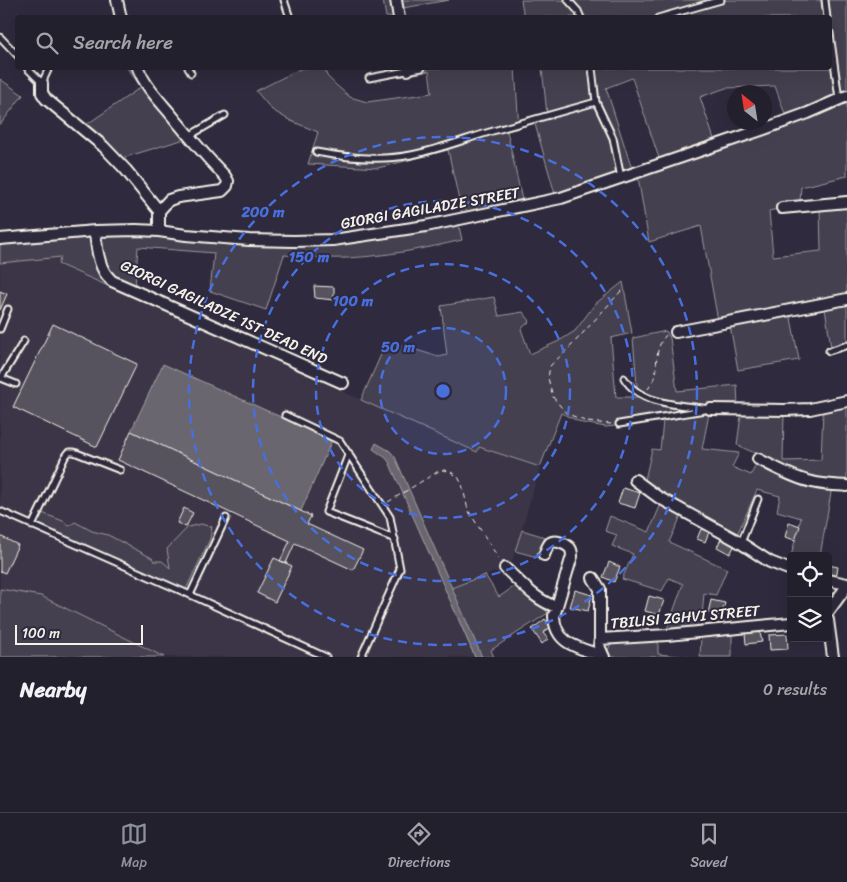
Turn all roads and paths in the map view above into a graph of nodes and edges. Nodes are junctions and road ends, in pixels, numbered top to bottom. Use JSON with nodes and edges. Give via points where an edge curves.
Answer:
{"nodes":[{"id":1,"x":117,"y":0,"type":"edge"},
{"id":2,"x":284,"y":0,"type":"edge"},
{"id":3,"x":396,"y":0,"type":"edge"},
{"id":4,"x":568,"y":0,"type":"edge"},
{"id":5,"x":722,"y":0,"type":"edge"},
{"id":6,"x":825,"y":0,"type":"edge"},
{"id":7,"x":120,"y":15,"type":"edge"},
{"id":8,"x":289,"y":15,"type":"edge"},
{"id":9,"x":398,"y":15,"type":"edge"},
{"id":10,"x":580,"y":15,"type":"edge"},
{"id":11,"x":669,"y":15,"type":"edge"},
{"id":12,"x":828,"y":15,"type":"edge"},
{"id":13,"x":0,"y":37,"type":"edge"},
{"id":14,"x":832,"y":51,"type":"edge"},
{"id":15,"x":15,"y":53,"type":"edge"},
{"id":16,"x":30,"y":70,"type":"edge"},
{"id":17,"x":48,"y":70,"type":"edge"},
{"id":18,"x":139,"y":70,"type":"edge"},
{"id":19,"x":404,"y":70,"type":"edge"},
{"id":20,"x":592,"y":70,"type":"edge"},
{"id":21,"x":369,"y":78,"type":"dead end"},
{"id":22,"x":42,"y":83,"type":"junction"},
{"id":23,"x":843,"y":98,"type":"edge"},
{"id":24,"x":596,"y":102,"type":"junction"},
{"id":25,"x":225,"y":114,"type":"dead end"},
{"id":26,"x":189,"y":136,"type":"junction"},
{"id":27,"x":316,"y":152,"type":"dead end"},
{"id":28,"x":621,"y":178,"type":"junction"},
{"id":29,"x":847,"y":202,"type":"edge"},
{"id":30,"x":782,"y":208,"type":"dead end"},
{"id":31,"x":160,"y":211,"type":"junction"},
{"id":32,"x":95,"y":231,"type":"junction"},
{"id":33,"x":158,"y":231,"type":"junction"},
{"id":34,"x":0,"y":239,"type":"edge"},
{"id":35,"x":622,"y":290,"type":"dead end"},
{"id":36,"x":847,"y":299,"type":"edge"},
{"id":37,"x":8,"y":309,"type":"dead end"},
{"id":38,"x":0,"y":329,"type":"edge"},
{"id":39,"x":676,"y":332,"type":"joint"},
{"id":40,"x":24,"y":341,"type":"dead end"},
{"id":41,"x":847,"y":345,"type":"edge"},
{"id":42,"x":829,"y":351,"type":"dead end"},
{"id":43,"x":1,"y":378,"type":"edge"},
{"id":44,"x":624,"y":378,"type":"dead end"},
{"id":45,"x":342,"y":383,"type":"dead end"},
{"id":46,"x":16,"y":384,"type":"dead end"},
{"id":47,"x":638,"y":394,"type":"junction"},
{"id":48,"x":847,"y":401,"type":"edge"},
{"id":49,"x":710,"y":409,"type":"junction"},
{"id":50,"x":285,"y":415,"type":"dead end"},
{"id":51,"x":619,"y":424,"type":"joint"},
{"id":52,"x":349,"y":453,"type":"junction"},
{"id":53,"x":758,"y":459,"type":"dead end"},
{"id":54,"x":120,"y":470,"type":"dead end"},
{"id":55,"x":635,"y":480,"type":"dead end"},
{"id":56,"x":847,"y":486,"type":"edge"},
{"id":57,"x":758,"y":499,"type":"dead end"},
{"id":58,"x":383,"y":505,"type":"junction"},
{"id":59,"x":0,"y":511,"type":"edge"},
{"id":60,"x":226,"y":518,"type":"dead end"},
{"id":61,"x":32,"y":526,"type":"junction"},
{"id":62,"x":394,"y":539,"type":"junction"},
{"id":63,"x":740,"y":543,"type":"junction"},
{"id":64,"x":544,"y":555,"type":"dead end"},
{"id":65,"x":505,"y":568,"type":"joint"},
{"id":66,"x":787,"y":568,"type":"edge"},
{"id":67,"x":593,"y":578,"type":"dead end"},
{"id":68,"x":832,"y":581,"type":"edge"},
{"id":69,"x":847,"y":585,"type":"edge"},
{"id":70,"x":190,"y":595,"type":"junction"},
{"id":71,"x":832,"y":606,"type":"edge"},
{"id":72,"x":557,"y":607,"type":"junction"},
{"id":73,"x":787,"y":623,"type":"edge"},
{"id":74,"x":600,"y":639,"type":"junction"},
{"id":75,"x":831,"y":642,"type":"edge"},
{"id":76,"x":603,"y":656,"type":"edge"},
{"id":77,"x":326,"y":657,"type":"edge"},
{"id":78,"x":360,"y":657,"type":"edge"},
{"id":79,"x":833,"y":657,"type":"edge"}],
"edges":[{"from":1,"to":7,"type":"street"},
{"from":2,"to":8,"type":"lane"},
{"from":3,"to":9,"type":"street"},
{"from":4,"to":10,"type":"lane"},
{"from":5,"to":11,"type":"lane"},
{"from":6,"to":12,"type":"lane"},
{"from":13,"to":15,"type":"lane"},
{"from":14,"to":23,"type":"lane","via":[[835,78]]},
{"from":16,"to":22,"type":"lane"},
{"from":17,"to":22,"type":"lane"},
{"from":18,"to":26,"type":"street"},
{"from":19,"to":21,"type":"lane"},
{"from":20,"to":24,"type":"lane"},
{"from":22,"to":31,"type":"street","via":[[46,99],[103,146]]},
{"from":23,"to":28,"type":"street","name":"GIORGI GAGILADZE STREET","via":[[808,114]]},
{"from":24,"to":27,"type":"lane","via":[[412,155],[341,157]]},
{"from":24,"to":28,"type":"lane","via":[[613,138]]},
{"from":25,"to":26,"type":"lane"},
{"from":26,"to":31,"type":"street","via":[[225,176],[227,186],[222,191],[169,200]]},
{"from":28,"to":33,"type":"street","name":"GIORGI GAGILADZE STREET","via":[[561,198],[426,226],[333,240],[249,240]]},
{"from":29,"to":30,"type":"street"},
{"from":31,"to":33,"type":"street"},
{"from":32,"to":33,"type":"street","name":"GIORGI GAGILADZE STREET"},
{"from":32,"to":34,"type":"street","name":"GIORGI GAGILADZE STREET"},
{"from":32,"to":45,"type":"street","name":"GIORGI GAGILADZE 1ST DEAD END","via":[[100,260],[112,281]]},
{"from":35,"to":51,"type":"path","via":[[550,366],[548,378],[553,397],[566,414],[588,422]]},
{"from":36,"to":39,"type":"street"},
{"from":37,"to":38,"type":"lane"},
{"from":39,"to":47,"type":"path","via":[[667,334],[661,341],[654,380],[647,390]]},
{"from":40,"to":43,"type":"lane"},
{"from":41,"to":42,"type":"lane"},
{"from":43,"to":46,"type":"lane"},
{"from":44,"to":47,"type":"lane"},
{"from":47,"to":49,"type":"lane","via":[[658,402]]},
{"from":48,"to":49,"type":"street","via":[[810,409]]},
{"from":49,"to":51,"type":"lane"},
{"from":50,"to":52,"type":"lane","via":[[340,441]]},
{"from":52,"to":58,"type":"lane"},
{"from":52,"to":62,"type":"lane","via":[[326,512]]},
{"from":53,"to":56,"type":"street","via":[[811,482]]},
{"from":54,"to":61,"type":"lane","via":[[69,452]]},
{"from":55,"to":63,"type":"street","via":[[658,497]]},
{"from":57,"to":63,"type":"lane"},
{"from":58,"to":62,"type":"lane","via":[[390,517]]},
{"from":58,"to":65,"type":"path","via":[[437,472],[451,472],[462,484],[468,510]]},
{"from":59,"to":61,"type":"lane"},
{"from":60,"to":70,"type":"lane"},
{"from":61,"to":70,"type":"lane"},
{"from":62,"to":78,"type":"lane","via":[[400,569]]},
{"from":63,"to":66,"type":"street"},
{"from":64,"to":72,"type":"street","via":[[550,542],[556,541],[572,551]]},
{"from":65,"to":72,"type":"street","via":[[539,599]]},
{"from":67,"to":74,"type":"street","via":[[600,589]]},
{"from":68,"to":69,"type":"street"},
{"from":69,"to":71,"type":"street"},
{"from":70,"to":77,"type":"lane"},
{"from":72,"to":76,"type":"street","via":[[554,624],[560,636]]},
{"from":73,"to":74,"type":"street","name":"TBILISI ZGHVI STREET"},
{"from":74,"to":76,"type":"street","name":"TBILISI ZGHVI STREET"},
{"from":75,"to":79,"type":"street"}]}
